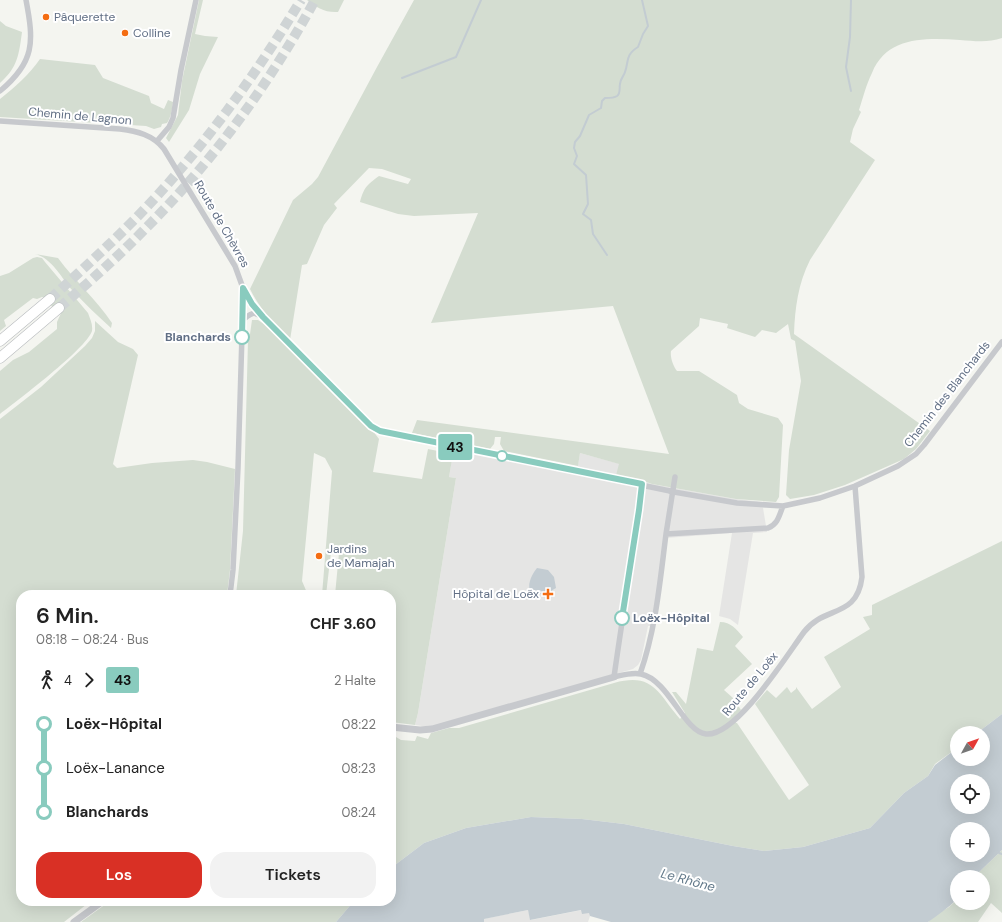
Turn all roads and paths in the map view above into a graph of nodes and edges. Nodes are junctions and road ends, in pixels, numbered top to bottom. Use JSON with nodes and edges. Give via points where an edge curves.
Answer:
{"nodes":[{"id":1,"x":26,"y":0,"type":"edge"},
{"id":2,"x":196,"y":0,"type":"edge"},
{"id":3,"x":0,"y":91,"type":"edge"},
{"id":4,"x":0,"y":120,"type":"edge"},
{"id":5,"x":157,"y":141,"type":"junction"},
{"id":6,"x":243,"y":288,"type":"junction"},
{"id":7,"x":50,"y":299,"type":"tunnel mouth"},
{"id":8,"x":59,"y":308,"type":"tunnel mouth"},
{"id":9,"x":263,"y":317,"type":"junction"},
{"id":10,"x":242,"y":322,"type":"junction"},
{"id":11,"x":0,"y":341,"type":"edge"},
{"id":12,"x":1002,"y":342,"type":"edge"},
{"id":13,"x":0,"y":358,"type":"edge"},
{"id":14,"x":675,"y":477,"type":"dead end"},
{"id":15,"x":642,"y":484,"type":"junction"},
{"id":16,"x":855,"y":486,"type":"junction"},
{"id":17,"x":782,"y":506,"type":"junction"},
{"id":18,"x":666,"y":534,"type":"junction"},
{"id":19,"x":231,"y":590,"type":"edge"},
{"id":20,"x":640,"y":674,"type":"junction"},
{"id":21,"x":614,"y":677,"type":"junction"},
{"id":22,"x":396,"y":728,"type":"edge"},
{"id":23,"x":96,"y":906,"type":"edge"},
{"id":24,"x":74,"y":922,"type":"edge"}],
"edges":[{"from":1,"to":3,"type":"street","via":[[30,28],[28,56],[18,76]]},
{"from":2,"to":5,"type":"street","via":[[173,118]]},
{"from":4,"to":5,"type":"street","name":"Chemin de Lagnon","via":[[130,130],[141,132]]},
{"from":5,"to":6,"type":"street","name":"Route de Chèvres","via":[[236,266]]},
{"from":6,"to":9,"type":"street","name":"Chemin des Blanchards"},
{"from":6,"to":10,"type":"street","name":"Route de Chèvres"},
{"from":7,"to":11,"type":"highway"},
{"from":8,"to":13,"type":"highway"},
{"from":9,"to":10,"type":"street","via":[[254,313]]},
{"from":9,"to":15,"type":"street","name":"Chemin des Blanchards","via":[[371,426],[380,431]]},
{"from":10,"to":19,"type":"street","name":"Route de Chèvres","via":[[236,518]]},
{"from":12,"to":16,"type":"street","name":"Chemin des Blanchards","via":[[916,454],[898,466]]},
{"from":14,"to":18,"type":"street"},
{"from":15,"to":17,"type":"street","name":"Chemin des Blanchards","via":[[656,489],[737,503]]},
{"from":15,"to":21,"type":"street"},
{"from":16,"to":17,"type":"street","name":"Chemin des Blanchards","via":[[820,498]]},
{"from":16,"to":20,"type":"street","name":"Route de Loëx","via":[[862,577],[858,593],[842,610],[819,618],[808,628],[767,683],[732,723],[714,734],[697,731],[667,693],[649,677]]},
{"from":17,"to":18,"type":"street","via":[[778,522],[768,528]]},
{"from":18,"to":20,"type":"street","via":[[653,626]]},
{"from":20,"to":21,"type":"street"},
{"from":21,"to":22,"type":"street","via":[[432,729]]},
{"from":23,"to":24,"type":"street"}]}
